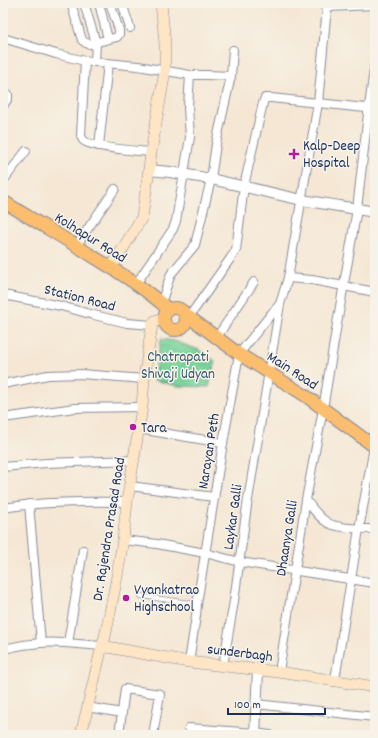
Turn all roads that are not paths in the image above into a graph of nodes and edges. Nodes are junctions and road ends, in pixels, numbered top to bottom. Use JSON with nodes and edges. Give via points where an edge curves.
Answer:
{"nodes":[{"id":1,"x":71,"y":3,"type":"edge"},
{"id":2,"x":84,"y":3,"type":"edge"},
{"id":3,"x":99,"y":3,"type":"edge"},
{"id":4,"x":110,"y":3,"type":"edge"},
{"id":5,"x":122,"y":3,"type":"edge"},
{"id":6,"x":161,"y":3,"type":"edge"},
{"id":7,"x":323,"y":5,"type":"edge"},
{"id":8,"x":375,"y":5,"type":"edge"},
{"id":9,"x":130,"y":28,"type":"dead end"},
{"id":10,"x":3,"y":38,"type":"edge"},
{"id":11,"x":108,"y":39,"type":"junction"},
{"id":12,"x":96,"y":43,"type":"junction"},
{"id":13,"x":233,"y":50,"type":"dead end"},
{"id":14,"x":84,"y":61,"type":"junction"},
{"id":15,"x":95,"y":62,"type":"junction"},
{"id":16,"x":108,"y":63,"type":"junction"},
{"id":17,"x":375,"y":63,"type":"edge"},
{"id":18,"x":165,"y":71,"type":"junction"},
{"id":19,"x":190,"y":75,"type":"junction"},
{"id":20,"x":231,"y":76,"type":"junction"},
{"id":21,"x":4,"y":91,"type":"edge"},
{"id":22,"x":318,"y":103,"type":"junction"},
{"id":23,"x":3,"y":106,"type":"edge"},
{"id":24,"x":372,"y":109,"type":"edge"},
{"id":25,"x":98,"y":146,"type":"junction"},
{"id":26,"x":26,"y":151,"type":"dead end"},
{"id":27,"x":151,"y":152,"type":"junction"},
{"id":28,"x":149,"y":170,"type":"junction"},
{"id":29,"x":184,"y":175,"type":"junction"},
{"id":30,"x":211,"y":179,"type":"junction"},
{"id":31,"x":3,"y":180,"type":"edge"},
{"id":32,"x":244,"y":186,"type":"junction"},
{"id":33,"x":115,"y":190,"type":"dead end"},
{"id":34,"x":302,"y":200,"type":"junction"},
{"id":35,"x":3,"y":201,"type":"edge"},
{"id":36,"x":357,"y":209,"type":"junction"},
{"id":37,"x":375,"y":212,"type":"edge"},
{"id":38,"x":76,"y":246,"type":"junction"},
{"id":39,"x":111,"y":268,"type":"junction"},
{"id":40,"x":288,"y":278,"type":"junction"},
{"id":41,"x":254,"y":282,"type":"dead end"},
{"id":42,"x":136,"y":284,"type":"junction"},
{"id":43,"x":343,"y":286,"type":"junction"},
{"id":44,"x":375,"y":292,"type":"edge"},
{"id":45,"x":3,"y":295,"type":"edge"},
{"id":46,"x":280,"y":304,"type":"junction"},
{"id":47,"x":165,"y":310,"type":"junction"},
{"id":48,"x":189,"y":318,"type":"junction"},
{"id":49,"x":152,"y":325,"type":"junction"},
{"id":50,"x":217,"y":337,"type":"junction"},
{"id":51,"x":239,"y":354,"type":"junction"},
{"id":52,"x":269,"y":373,"type":"junction"},
{"id":53,"x":144,"y":379,"type":"junction"},
{"id":54,"x":3,"y":384,"type":"edge"},
{"id":55,"x":142,"y":407,"type":"junction"},
{"id":56,"x":323,"y":409,"type":"junction"},
{"id":57,"x":3,"y":418,"type":"edge"},
{"id":58,"x":139,"y":429,"type":"junction"},
{"id":59,"x":223,"y":443,"type":"junction"},
{"id":60,"x":375,"y":445,"type":"edge"},
{"id":61,"x":134,"y":460,"type":"junction"},
{"id":62,"x":3,"y":467,"type":"edge"},
{"id":63,"x":130,"y":486,"type":"junction"},
{"id":64,"x":214,"y":497,"type":"junction"},
{"id":65,"x":306,"y":500,"type":"junction"},
{"id":66,"x":127,"y":502,"type":"junction"},
{"id":67,"x":29,"y":504,"type":"junction"},
{"id":68,"x":3,"y":508,"type":"edge"},
{"id":69,"x":359,"y":529,"type":"junction"},
{"id":70,"x":375,"y":529,"type":"edge"},
{"id":71,"x":123,"y":540,"type":"junction"},
{"id":72,"x":83,"y":550,"type":"dead end"},
{"id":73,"x":205,"y":553,"type":"junction"},
{"id":74,"x":240,"y":562,"type":"junction"},
{"id":75,"x":295,"y":570,"type":"junction"},
{"id":76,"x":351,"y":580,"type":"junction"},
{"id":77,"x":375,"y":583,"type":"edge"},
{"id":78,"x":141,"y":596,"type":"dead end"},
{"id":79,"x":197,"y":604,"type":"junction"},
{"id":80,"x":41,"y":643,"type":"junction"},
{"id":81,"x":68,"y":643,"type":"junction"},
{"id":82,"x":102,"y":646,"type":"junction"},
{"id":83,"x":3,"y":649,"type":"edge"},
{"id":84,"x":189,"y":662,"type":"junction"},
{"id":85,"x":223,"y":666,"type":"junction"},
{"id":86,"x":258,"y":670,"type":"junction"},
{"id":87,"x":279,"y":672,"type":"junction"},
{"id":88,"x":335,"y":680,"type":"junction"},
{"id":89,"x":375,"y":687,"type":"edge"},
{"id":90,"x":256,"y":704,"type":"junction"},
{"id":91,"x":88,"y":706,"type":"junction"},
{"id":92,"x":122,"y":713,"type":"junction"},
{"id":93,"x":375,"y":717,"type":"edge"},
{"id":94,"x":189,"y":728,"type":"dead end"},
{"id":95,"x":255,"y":734,"type":"edge"},
{"id":96,"x":81,"y":735,"type":"edge"},
{"id":97,"x":118,"y":735,"type":"edge"},
{"id":98,"x":153,"y":735,"type":"edge"},
{"id":99,"x":270,"y":735,"type":"edge"}],
"edges":[{"from":1,"to":12,"type":"street","via":[[82,40],[90,44]]},
{"from":2,"to":12,"type":"street"},
{"from":3,"to":11,"type":"street"},
{"from":4,"to":11,"type":"street","via":[[119,34]]},
{"from":5,"to":9,"type":"street"},
{"from":6,"to":18,"type":"main road"},
{"from":7,"to":8,"type":"street"},
{"from":7,"to":22,"type":"street","name":"Laykar Galli"},
{"from":10,"to":14,"type":"street"},
{"from":11,"to":12,"type":"street"},
{"from":12,"to":15,"type":"street"},
{"from":13,"to":20,"type":"street"},
{"from":14,"to":15,"type":"street"},
{"from":14,"to":25,"type":"street","via":[[81,135],[89,144]]},
{"from":15,"to":16,"type":"street"},
{"from":16,"to":18,"type":"street"},
{"from":16,"to":25,"type":"street"},
{"from":17,"to":24,"type":"street","name":"Dhaanya Galli"},
{"from":18,"to":19,"type":"street"},
{"from":18,"to":27,"type":"main road"},
{"from":19,"to":20,"type":"street"},
{"from":19,"to":29,"type":"street","via":[[190,138]]},
{"from":20,"to":30,"type":"street"},
{"from":21,"to":23,"type":"street","via":[[8,98]]},
{"from":22,"to":24,"type":"street"},
{"from":22,"to":32,"type":"street","via":[[266,98]]},
{"from":22,"to":34,"type":"street","name":"Laykar Galli"},
{"from":24,"to":36,"type":"street","name":"Dhaanya Galli"},
{"from":25,"to":27,"type":"street"},
{"from":26,"to":31,"type":"street"},
{"from":27,"to":28,"type":"main road"},
{"from":28,"to":29,"type":"street"},
{"from":28,"to":39,"type":"main road","via":[[142,217]]},
{"from":29,"to":30,"type":"street"},
{"from":29,"to":42,"type":"street","via":[[173,229]]},
{"from":30,"to":32,"type":"street"},
{"from":30,"to":47,"type":"street","via":[[195,245],[170,274]]},
{"from":32,"to":34,"type":"street"},
{"from":32,"to":48,"type":"street","via":[[236,250]]},
{"from":33,"to":38,"type":"street"},
{"from":34,"to":36,"type":"street"},
{"from":34,"to":40,"type":"street","name":"Laykar Galli"},
{"from":35,"to":38,"type":"main road","name":"Kolhapur Road"},
{"from":36,"to":37,"type":"street"},
{"from":36,"to":43,"type":"street","name":"Dhaanya Galli"},
{"from":38,"to":39,"type":"main road","name":"Kolhapur Road"},
{"from":39,"to":42,"type":"main road","name":"Kolhapur Road"},
{"from":40,"to":43,"type":"street"},
{"from":40,"to":46,"type":"street","name":"Laykar Galli"},
{"from":41,"to":50,"type":"street"},
{"from":42,"to":47,"type":"main road","name":"Kolhapur Road"},
{"from":43,"to":44,"type":"street"},
{"from":43,"to":56,"type":"street","name":"Dhaanya Galli"},
{"from":45,"to":49,"type":"street","name":"Station Road","via":[[61,306],[127,323]]},
{"from":46,"to":51,"type":"street"},
{"from":46,"to":52,"type":"street","name":"Laykar Galli"},
{"from":47,"to":48,"type":"main road","via":[[175,308]]},
{"from":47,"to":48,"type":"main road","via":[[164,321],[169,328],[178,329]]},
{"from":47,"to":49,"type":"main road"},
{"from":48,"to":50,"type":"main road","name":"Main Road"},
{"from":49,"to":53,"type":"main road","name":"Dr. Rajendra Prasad Road"},
{"from":50,"to":51,"type":"main road","name":"Main Road"},
{"from":51,"to":52,"type":"main road","name":"Main Road"},
{"from":51,"to":59,"type":"street","name":"Narayan Peth"},
{"from":52,"to":56,"type":"main road","name":"Main Road"},
{"from":52,"to":74,"type":"street","name":"Laykar Galli"},
{"from":53,"to":54,"type":"street","via":[[81,374],[48,375]]},
{"from":53,"to":55,"type":"main road","name":"Dr. Rajendra Prasad Road"},
{"from":55,"to":57,"type":"street","via":[[75,408]]},
{"from":55,"to":58,"type":"main road","name":"Dr. Rajendra Prasad Road"},
{"from":56,"to":60,"type":"main road","name":"Main Road"},
{"from":56,"to":65,"type":"street","name":"Dhaanya Galli"},
{"from":58,"to":59,"type":"street"},
{"from":58,"to":61,"type":"main road","name":"Dr. Rajendra Prasad Road"},
{"from":59,"to":64,"type":"street","name":"Narayan Peth"},
{"from":60,"to":69,"type":"street"},
{"from":61,"to":62,"type":"street"},
{"from":61,"to":63,"type":"main road","name":"Dr. Rajendra Prasad Road"},
{"from":63,"to":64,"type":"street"},
{"from":63,"to":66,"type":"main road","name":"Dr. Rajendra Prasad Road"},
{"from":64,"to":73,"type":"street","name":"Narayan Peth"},
{"from":65,"to":69,"type":"street","via":[[328,523]]},
{"from":65,"to":75,"type":"street","name":"Dhaanya Galli"},
{"from":66,"to":67,"type":"street"},
{"from":66,"to":71,"type":"main road","name":"Dr. Rajendra Prasad Road"},
{"from":67,"to":68,"type":"street"},
{"from":67,"to":80,"type":"street"},
{"from":69,"to":70,"type":"street"},
{"from":69,"to":76,"type":"street"},
{"from":71,"to":73,"type":"street"},
{"from":71,"to":82,"type":"main road","name":"Dr. Rajendra Prasad Road"},
{"from":72,"to":81,"type":"street"},
{"from":73,"to":74,"type":"street"},
{"from":73,"to":79,"type":"street","name":"Narayan Peth"},
{"from":74,"to":75,"type":"street"},
{"from":74,"to":85,"type":"street","name":"Laykar Galli"},
{"from":75,"to":76,"type":"street"},
{"from":75,"to":87,"type":"street","name":"Dhaanya Galli"},
{"from":76,"to":77,"type":"street"},
{"from":76,"to":88,"type":"street"},
{"from":78,"to":79,"type":"lane"},
{"from":79,"to":84,"type":"street","name":"Narayan Peth"},
{"from":80,"to":81,"type":"street"},
{"from":80,"to":83,"type":"street"},
{"from":81,"to":82,"type":"street"},
{"from":82,"to":84,"type":"main road","name":"sunderbagh"},
{"from":82,"to":91,"type":"main road","name":"Dr. Rajendra Prasad Road"},
{"from":84,"to":85,"type":"main road","name":"sunderbagh"},
{"from":85,"to":86,"type":"main road","name":"sunderbagh"},
{"from":86,"to":87,"type":"main road","name":"sunderbagh"},
{"from":86,"to":90,"type":"street"},
{"from":87,"to":88,"type":"main road","name":"sunderbagh"},
{"from":88,"to":89,"type":"main road","name":"sunderbagh"},
{"from":90,"to":93,"type":"street"},
{"from":90,"to":95,"type":"street"},
{"from":91,"to":92,"type":"street"},
{"from":91,"to":96,"type":"main road","name":"Dr. Rajendra Prasad Road"},
{"from":92,"to":97,"type":"street"},
{"from":92,"to":98,"type":"street","via":[[125,689],[160,694]]},
{"from":94,"to":95,"type":"street"},
{"from":95,"to":99,"type":"street"}]}
